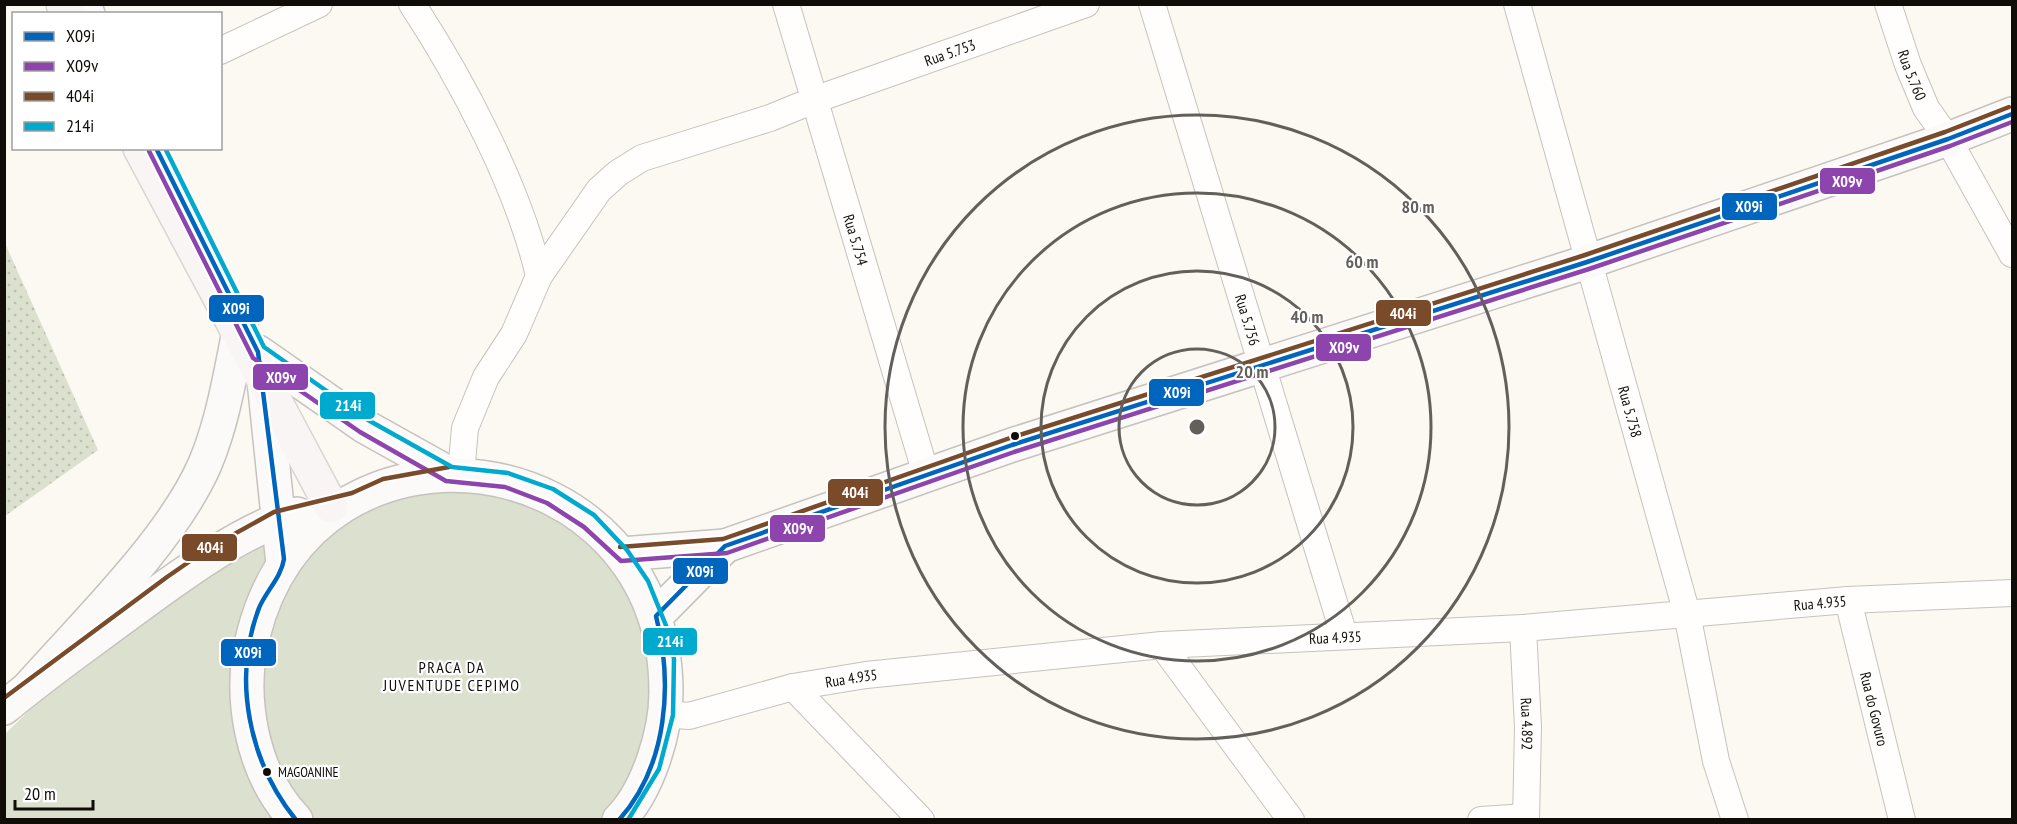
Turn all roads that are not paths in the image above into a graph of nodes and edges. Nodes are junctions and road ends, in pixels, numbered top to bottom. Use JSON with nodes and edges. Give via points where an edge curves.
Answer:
{"nodes":[{"id":1,"x":318,"y":4,"type":"edge"},
{"id":2,"x":412,"y":4,"type":"edge"},
{"id":3,"x":786,"y":4,"type":"edge"},
{"id":4,"x":1086,"y":4,"type":"edge"},
{"id":5,"x":1152,"y":4,"type":"edge"},
{"id":6,"x":1517,"y":4,"type":"edge"},
{"id":7,"x":1887,"y":4,"type":"edge"},
{"id":8,"x":222,"y":50,"type":"edge"},
{"id":9,"x":814,"y":100,"type":"junction"},
{"id":10,"x":2013,"y":114,"type":"edge"},
{"id":11,"x":1948,"y":139,"type":"junction"},
{"id":12,"x":141,"y":150,"type":"edge"},
{"id":13,"x":157,"y":150,"type":"edge"},
{"id":14,"x":2013,"y":254,"type":"edge"},
{"id":15,"x":1587,"y":262,"type":"junction"},
{"id":16,"x":539,"y":276,"type":"junction"},
{"id":17,"x":242,"y":322,"type":"junction"},
{"id":18,"x":258,"y":352,"type":"junction"},
{"id":19,"x":1262,"y":366,"type":"junction"},
{"id":20,"x":455,"y":474,"type":"junction"},
{"id":21,"x":926,"y":474,"type":"junction"},
{"id":22,"x":343,"y":503,"type":"junction"},
{"id":23,"x":278,"y":519,"type":"junction"},
{"id":24,"x":725,"y":546,"type":"junction"},
{"id":25,"x":621,"y":554,"type":"junction"},
{"id":26,"x":283,"y":564,"type":"junction"},
{"id":27,"x":2013,"y":593,"type":"edge"},
{"id":28,"x":1848,"y":600,"type":"junction"},
{"id":29,"x":1687,"y":614,"type":"junction"},
{"id":30,"x":656,"y":616,"type":"junction"},
{"id":31,"x":1523,"y":628,"type":"junction"},
{"id":32,"x":1344,"y":635,"type":"junction"},
{"id":33,"x":1162,"y":645,"type":"junction"},
{"id":34,"x":30,"y":686,"type":"junction"},
{"id":35,"x":793,"y":687,"type":"junction"},
{"id":36,"x":4,"y":708,"type":"edge"},
{"id":37,"x":666,"y":714,"type":"junction"},
{"id":38,"x":1526,"y":818,"type":"edge"},
{"id":39,"x":296,"y":819,"type":"edge"},
{"id":40,"x":619,"y":819,"type":"edge"},
{"id":41,"x":921,"y":819,"type":"edge"},
{"id":42,"x":1291,"y":819,"type":"edge"},
{"id":43,"x":1480,"y":819,"type":"edge"},
{"id":44,"x":1735,"y":819,"type":"edge"},
{"id":45,"x":1902,"y":819,"type":"edge"}],
"edges":[{"from":1,"to":8,"type":"street"},
{"from":2,"to":16,"type":"street","via":[[482,128],[522,217]]},
{"from":3,"to":9,"type":"street","name":"Rua 5.754"},
{"from":4,"to":9,"type":"street","name":"Rua 5.753"},
{"from":5,"to":19,"type":"street","name":"Rua 5.756"},
{"from":6,"to":15,"type":"street","name":"Rua 5.758"},
{"from":7,"to":11,"type":"street","name":"Rua 5.760","via":[[1926,108]]},
{"from":9,"to":16,"type":"street","name":"Rua 5.753","via":[[642,158],[618,173],[582,210]]},
{"from":9,"to":21,"type":"street","name":"Rua 5.754"},
{"from":10,"to":11,"type":"main road"},
{"from":11,"to":14,"type":"street","name":"Rua 5.760"},
{"from":11,"to":15,"type":"main road"},
{"from":12,"to":22,"type":"main road"},
{"from":13,"to":17,"type":"main road"},
{"from":15,"to":19,"type":"main road"},
{"from":15,"to":29,"type":"street","name":"Rua 5.758"},
{"from":16,"to":20,"type":"street","name":"Rua 5.753","via":[[519,324],[486,377],[465,428]]},
{"from":17,"to":18,"type":"main road"},
{"from":17,"to":34,"type":"main road","via":[[218,427],[204,465],[181,508]]},
{"from":18,"to":20,"type":"main road","via":[[364,426]]},
{"from":18,"to":23,"type":"main road"},
{"from":19,"to":21,"type":"main road"},
{"from":19,"to":32,"type":"street","name":"Rua 5.756"},
{"from":20,"to":22,"type":"main road","via":[[385,486]]},
{"from":20,"to":25,"type":"main road","via":[[507,480],[550,496],[589,521]]},
{"from":21,"to":24,"type":"main road"},
{"from":22,"to":23,"type":"main road"},
{"from":22,"to":26,"type":"main road","via":[[303,539]]},
{"from":23,"to":26,"type":"main road"},
{"from":23,"to":34,"type":"main road","via":[[171,583]]},
{"from":24,"to":25,"type":"main road"},
{"from":24,"to":30,"type":"main road"},
{"from":25,"to":30,"type":"main road"},
{"from":26,"to":39,"type":"main road","via":[[260,608],[247,659],[248,712],[261,764]]},
{"from":27,"to":28,"type":"street","name":"Rua 4.935"},
{"from":28,"to":29,"type":"street","name":"Rua 4.935"},
{"from":28,"to":45,"type":"street","name":"Rua do Govuro"},
{"from":29,"to":31,"type":"street","name":"Rua 4.935"},
{"from":29,"to":44,"type":"street","name":"Rua 5.758","via":[[1716,761]]},
{"from":30,"to":37,"type":"main road","via":[[666,659]]},
{"from":31,"to":32,"type":"street","name":"Rua 4.935"},
{"from":31,"to":38,"type":"street","name":"Rua 4.892","via":[[1528,727]]},
{"from":32,"to":33,"type":"street","name":"Rua 4.935"},
{"from":33,"to":35,"type":"street","name":"Rua 4.935","via":[[866,675]]},
{"from":33,"to":42,"type":"street"},
{"from":34,"to":36,"type":"main road"},
{"from":35,"to":37,"type":"street","name":"Rua 4.935","via":[[688,716]]},
{"from":35,"to":41,"type":"street"},
{"from":37,"to":40,"type":"main road","via":[[652,767]]},
{"from":38,"to":43,"type":"street"}]}
